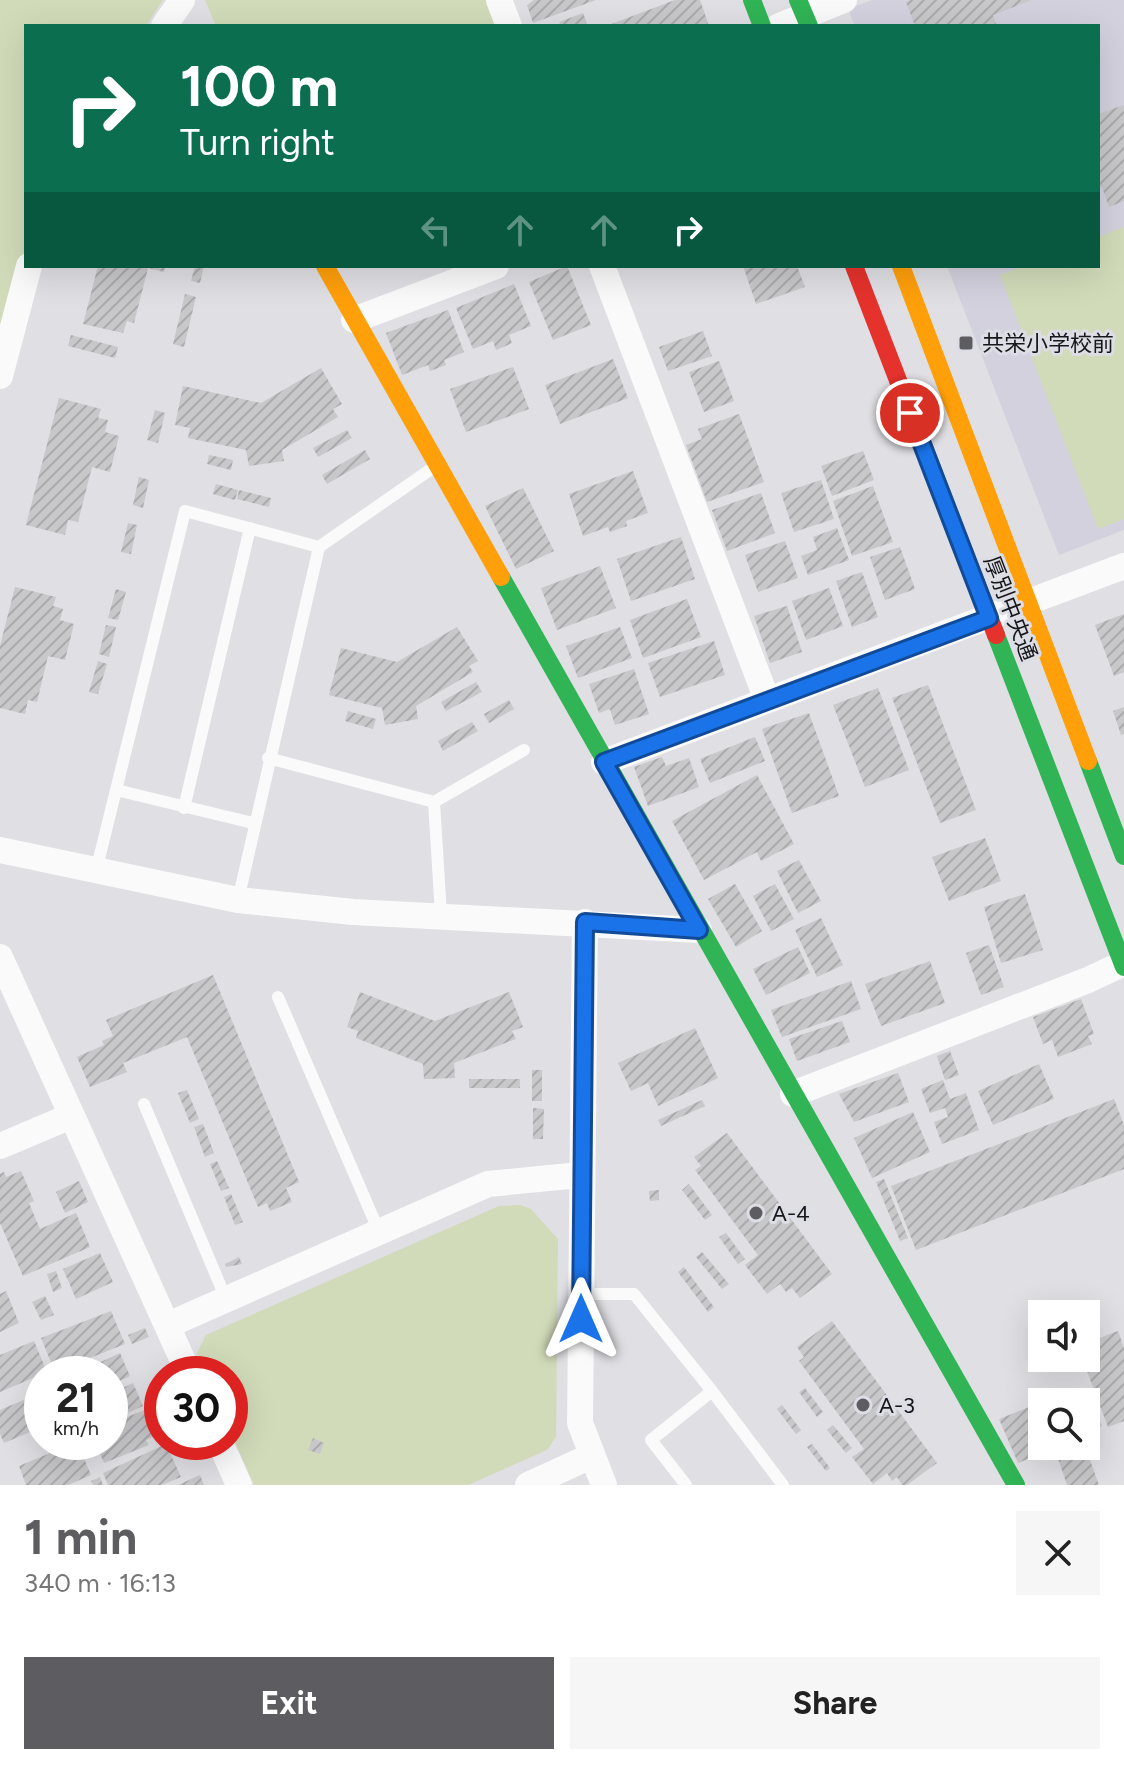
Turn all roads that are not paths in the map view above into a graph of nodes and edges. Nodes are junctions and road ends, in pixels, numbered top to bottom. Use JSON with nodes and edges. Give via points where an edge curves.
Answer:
{"nodes":[{"id":1,"x":499,"y":0,"type":"edge"},
{"id":2,"x":752,"y":0,"type":"edge"},
{"id":3,"x":844,"y":0,"type":"edge"},
{"id":4,"x":181,"y":1,"type":"edge"},
{"id":5,"x":804,"y":14,"type":"edge"},
{"id":6,"x":165,"y":24,"type":"edge"},
{"id":7,"x":193,"y":24,"type":"edge"},
{"id":8,"x":508,"y":24,"type":"edge"},
{"id":9,"x":761,"y":24,"type":"edge"},
{"id":10,"x":783,"y":24,"type":"edge"},
{"id":11,"x":28,"y":268,"type":"edge"},
{"id":12,"x":326,"y":268,"type":"edge"},
{"id":13,"x":491,"y":268,"type":"edge"},
{"id":14,"x":603,"y":268,"type":"edge"},
{"id":15,"x":855,"y":268,"type":"edge"},
{"id":16,"x":902,"y":268,"type":"edge"},
{"id":17,"x":354,"y":320,"type":"junction"},
{"id":18,"x":0,"y":376,"type":"edge"},
{"id":19,"x":437,"y":465,"type":"junction"},
{"id":20,"x":250,"y":528,"type":"junction"},
{"id":21,"x":319,"y":547,"type":"junction"},
{"id":22,"x":1124,"y":566,"type":"edge"},
{"id":23,"x":1028,"y":603,"type":"junction"},
{"id":24,"x":989,"y":618,"type":"junction"},
{"id":25,"x":767,"y":700,"type":"junction"},
{"id":26,"x":524,"y":750,"type":"dead end"},
{"id":27,"x":268,"y":758,"type":"junction"},
{"id":28,"x":604,"y":762,"type":"junction"},
{"id":29,"x":116,"y":790,"type":"junction"},
{"id":30,"x":434,"y":802,"type":"junction"},
{"id":31,"x":184,"y":808,"type":"junction"},
{"id":32,"x":253,"y":823,"type":"junction"},
{"id":33,"x":0,"y":850,"type":"edge"},
{"id":34,"x":1124,"y":856,"type":"edge"},
{"id":35,"x":96,"y":873,"type":"junction"},
{"id":36,"x":238,"y":900,"type":"junction"},
{"id":37,"x":441,"y":915,"type":"junction"},
{"id":38,"x":585,"y":922,"type":"junction"},
{"id":39,"x":699,"y":930,"type":"junction"},
{"id":40,"x":0,"y":957,"type":"edge"},
{"id":41,"x":1124,"y":964,"type":"edge"},
{"id":42,"x":278,"y":997,"type":"dead end"},
{"id":43,"x":793,"y":1094,"type":"junction"},
{"id":44,"x":144,"y":1104,"type":"dead end"},
{"id":45,"x":71,"y":1116,"type":"junction"},
{"id":46,"x":0,"y":1146,"type":"edge"},
{"id":47,"x":580,"y":1175,"type":"junction"},
{"id":48,"x":378,"y":1229,"type":"junction"},
{"id":49,"x":581,"y":1294,"type":"junction"},
{"id":50,"x":226,"y":1299,"type":"junction"},
{"id":51,"x":168,"y":1325,"type":"junction"},
{"id":52,"x":181,"y":1356,"type":"edge"},
{"id":53,"x":712,"y":1391,"type":"junction"},
{"id":54,"x":591,"y":1456,"type":"junction"},
{"id":55,"x":228,"y":1460,"type":"edge"},
{"id":56,"x":239,"y":1485,"type":"edge"},
{"id":57,"x":528,"y":1485,"type":"edge"},
{"id":58,"x":604,"y":1485,"type":"edge"},
{"id":59,"x":686,"y":1485,"type":"edge"},
{"id":60,"x":783,"y":1485,"type":"edge"},
{"id":61,"x":1016,"y":1485,"type":"edge"}],
"edges":[{"from":1,"to":8,"type":"street"},
{"from":2,"to":9,"type":"main road"},
{"from":3,"to":5,"type":"street"},
{"from":4,"to":6,"type":"street"},
{"from":4,"to":7,"type":"street"},
{"from":5,"to":10,"type":"street"},
{"from":11,"to":18,"type":"street"},
{"from":12,"to":17,"type":"main road"},
{"from":13,"to":17,"type":"street"},
{"from":14,"to":25,"type":"street"},
{"from":15,"to":24,"type":"main road","name":"厚別中央通"},
{"from":16,"to":23,"type":"main road","name":"厚別中央通"},
{"from":17,"to":19,"type":"main road"},
{"from":19,"to":21,"type":"lane"},
{"from":19,"to":28,"type":"main road"},
{"from":20,"to":21,"type":"lane"},
{"from":20,"to":29,"type":"lane","via":[[185,511]]},
{"from":20,"to":31,"type":"lane"},
{"from":21,"to":27,"type":"lane"},
{"from":22,"to":23,"type":"street"},
{"from":23,"to":24,"type":"street"},
{"from":23,"to":34,"type":"main road","name":"厚別中央通"},
{"from":24,"to":25,"type":"street"},
{"from":24,"to":41,"type":"main road","name":"厚別中央通"},
{"from":25,"to":28,"type":"street"},
{"from":26,"to":30,"type":"lane"},
{"from":27,"to":30,"type":"lane"},
{"from":27,"to":32,"type":"lane"},
{"from":28,"to":39,"type":"main road"},
{"from":29,"to":31,"type":"lane"},
{"from":29,"to":35,"type":"lane"},
{"from":30,"to":37,"type":"lane"},
{"from":31,"to":32,"type":"lane"},
{"from":32,"to":36,"type":"lane"},
{"from":33,"to":35,"type":"street"},
{"from":35,"to":36,"type":"street"},
{"from":36,"to":37,"type":"street"},
{"from":37,"to":38,"type":"street"},
{"from":38,"to":39,"type":"street"},
{"from":38,"to":47,"type":"street"},
{"from":39,"to":43,"type":"main road"},
{"from":40,"to":45,"type":"street"},
{"from":41,"to":43,"type":"street"},
{"from":42,"to":48,"type":"lane"},
{"from":43,"to":61,"type":"main road"},
{"from":44,"to":50,"type":"lane"},
{"from":45,"to":46,"type":"street"},
{"from":45,"to":51,"type":"street"},
{"from":47,"to":48,"type":"street","via":[[488,1184]]},
{"from":47,"to":49,"type":"street"},
{"from":48,"to":50,"type":"street"},
{"from":49,"to":53,"type":"lane","via":[[634,1294]]},
{"from":49,"to":54,"type":"street","via":[[580,1423]]},
{"from":50,"to":51,"type":"street"},
{"from":51,"to":52,"type":"street"},
{"from":53,"to":59,"type":"lane","via":[[651,1440]]},
{"from":53,"to":60,"type":"lane"},
{"from":54,"to":57,"type":"street"},
{"from":54,"to":58,"type":"street"},
{"from":55,"to":56,"type":"street"}]}
